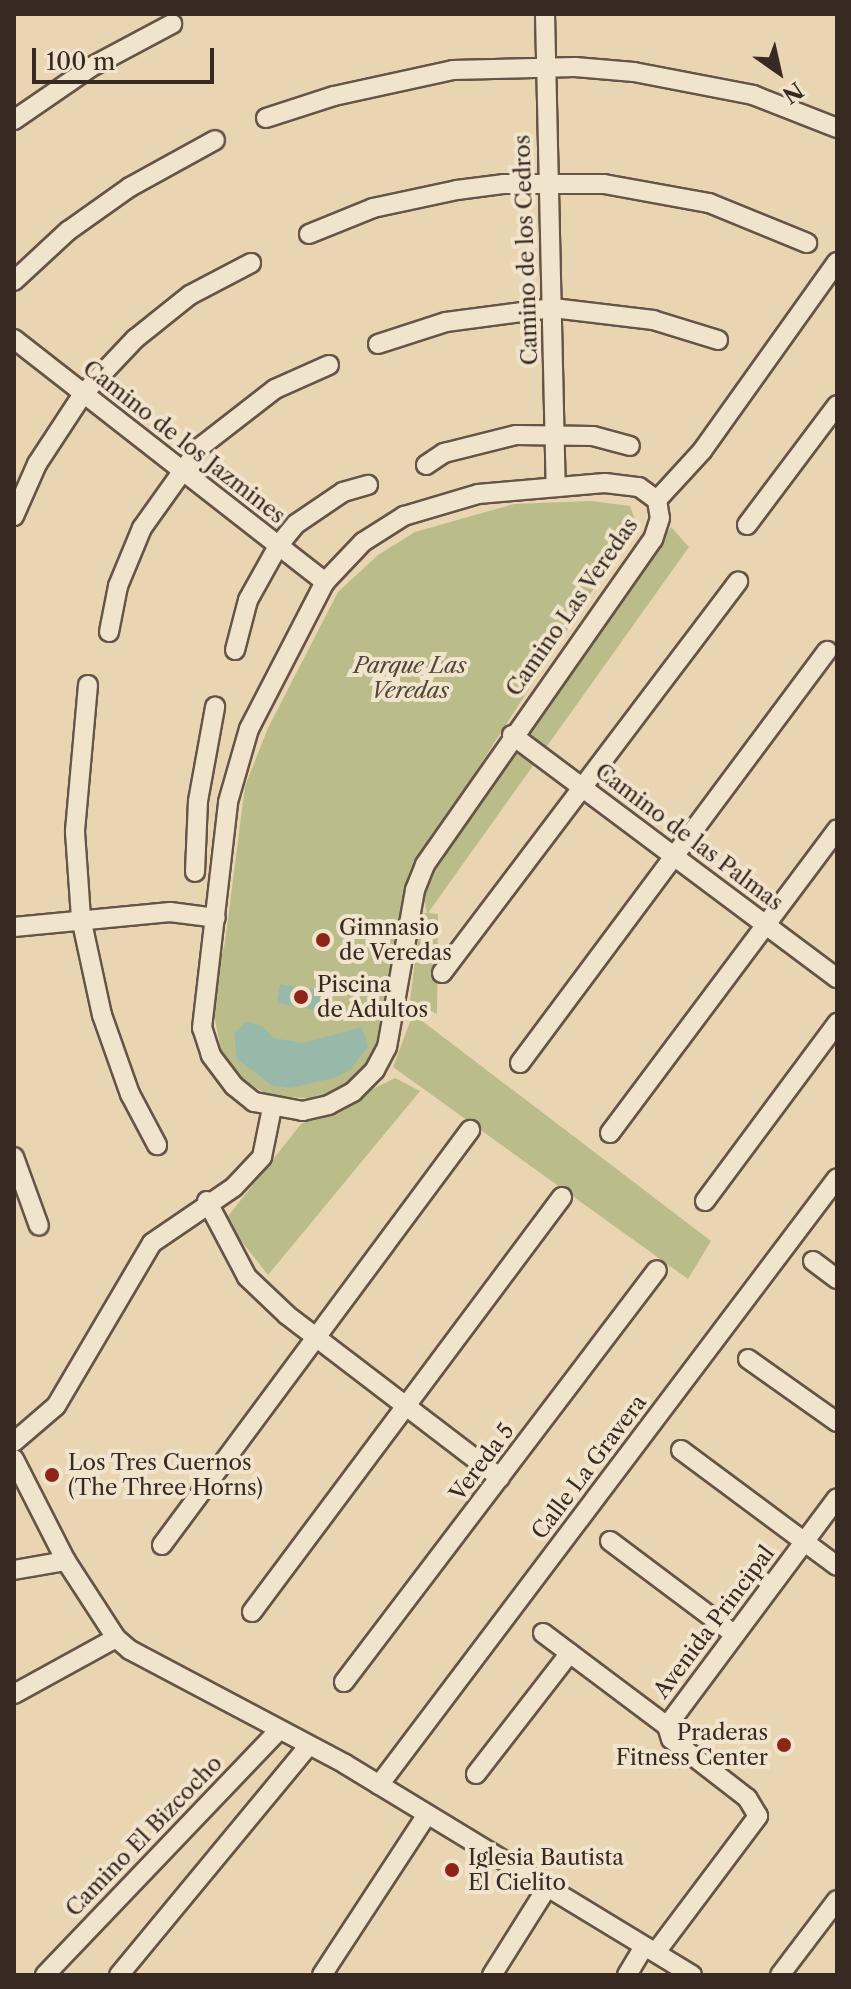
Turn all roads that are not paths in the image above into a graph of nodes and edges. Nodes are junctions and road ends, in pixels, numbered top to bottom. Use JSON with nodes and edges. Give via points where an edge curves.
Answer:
{"nodes":[{"id":1,"x":545,"y":14,"type":"edge"},
{"id":2,"x":172,"y":24,"type":"dead end"},
{"id":3,"x":544,"y":68,"type":"junction"},
{"id":4,"x":266,"y":118,"type":"dead end"},
{"id":5,"x":14,"y":120,"type":"edge"},
{"id":6,"x":837,"y":128,"type":"edge"},
{"id":7,"x":215,"y":140,"type":"dead end"},
{"id":8,"x":550,"y":184,"type":"junction"},
{"id":9,"x":309,"y":234,"type":"dead end"},
{"id":10,"x":807,"y":243,"type":"dead end"},
{"id":11,"x":837,"y":262,"type":"edge"},
{"id":12,"x":251,"y":263,"type":"dead end"},
{"id":13,"x":14,"y":281,"type":"edge"},
{"id":14,"x":553,"y":308,"type":"junction"},
{"id":15,"x":14,"y":339,"type":"edge"},
{"id":16,"x":718,"y":340,"type":"dead end"},
{"id":17,"x":378,"y":344,"type":"dead end"},
{"id":18,"x":329,"y":365,"type":"dead end"},
{"id":19,"x":83,"y":394,"type":"junction"},
{"id":20,"x":837,"y":405,"type":"edge"},
{"id":21,"x":554,"y":433,"type":"junction"},
{"id":22,"x":630,"y":446,"type":"dead end"},
{"id":23,"x":426,"y":465,"type":"dead end"},
{"id":24,"x":182,"y":470,"type":"junction"},
{"id":25,"x":368,"y":485,"type":"dead end"},
{"id":26,"x":556,"y":485,"type":"junction"},
{"id":27,"x":657,"y":500,"type":"junction"},
{"id":28,"x":14,"y":516,"type":"edge"},
{"id":29,"x":747,"y":525,"type":"dead end"},
{"id":30,"x":278,"y":546,"type":"junction"},
{"id":31,"x":738,"y":581,"type":"dead end"},
{"id":32,"x":325,"y":582,"type":"junction"},
{"id":33,"x":109,"y":632,"type":"dead end"},
{"id":34,"x":235,"y":650,"type":"dead end"},
{"id":35,"x":827,"y":651,"type":"dead end"},
{"id":36,"x":88,"y":685,"type":"dead end"},
{"id":37,"x":215,"y":707,"type":"dead end"},
{"id":38,"x":512,"y":735,"type":"junction"},
{"id":39,"x":583,"y":787,"type":"junction"},
{"id":40,"x":198,"y":801,"type":"junction"},
{"id":41,"x":228,"y":802,"type":"junction"},
{"id":42,"x":837,"y":830,"type":"edge"},
{"id":43,"x":674,"y":856,"type":"junction"},
{"id":44,"x":195,"y":872,"type":"dead end"},
{"id":45,"x":81,"y":918,"type":"junction"},
{"id":46,"x":216,"y":918,"type":"junction"},
{"id":47,"x":766,"y":926,"type":"junction"},
{"id":48,"x":14,"y":927,"type":"edge"},
{"id":49,"x":442,"y":973,"type":"dead end"},
{"id":50,"x":837,"y":978,"type":"edge"},
{"id":51,"x":837,"y":1023,"type":"edge"},
{"id":52,"x":520,"y":1063,"type":"dead end"},
{"id":53,"x":272,"y":1108,"type":"junction"},
{"id":54,"x":470,"y":1130,"type":"dead end"},
{"id":55,"x":610,"y":1133,"type":"dead end"},
{"id":56,"x":157,"y":1145,"type":"dead end"},
{"id":57,"x":14,"y":1157,"type":"edge"},
{"id":58,"x":837,"y":1178,"type":"edge"},
{"id":59,"x":562,"y":1197,"type":"dead end"},
{"id":60,"x":207,"y":1201,"type":"junction"},
{"id":61,"x":705,"y":1201,"type":"dead end"},
{"id":62,"x":39,"y":1226,"type":"dead end"},
{"id":63,"x":813,"y":1261,"type":"dead end"},
{"id":64,"x":657,"y":1270,"type":"dead end"},
{"id":65,"x":837,"y":1279,"type":"edge"},
{"id":66,"x":316,"y":1336,"type":"junction"},
{"id":67,"x":748,"y":1359,"type":"dead end"},
{"id":68,"x":407,"y":1407,"type":"junction"},
{"id":69,"x":837,"y":1422,"type":"edge"},
{"id":70,"x":14,"y":1442,"type":"edge"},
{"id":71,"x":681,"y":1450,"type":"dead end"},
{"id":72,"x":14,"y":1459,"type":"edge"},
{"id":73,"x":500,"y":1478,"type":"junction"},
{"id":74,"x":837,"y":1498,"type":"edge"},
{"id":75,"x":610,"y":1541,"type":"dead end"},
{"id":76,"x":804,"y":1542,"type":"junction"},
{"id":77,"x":162,"y":1545,"type":"dead end"},
{"id":78,"x":66,"y":1561,"type":"junction"},
{"id":79,"x":837,"y":1566,"type":"edge"},
{"id":80,"x":14,"y":1570,"type":"edge"},
{"id":81,"x":252,"y":1612,"type":"dead end"},
{"id":82,"x":543,"y":1633,"type":"dead end"},
{"id":83,"x":735,"y":1635,"type":"junction"},
{"id":84,"x":116,"y":1638,"type":"junction"},
{"id":85,"x":570,"y":1653,"type":"junction"},
{"id":86,"x":344,"y":1682,"type":"dead end"},
{"id":87,"x":14,"y":1694,"type":"edge"},
{"id":88,"x":667,"y":1726,"type":"junction"},
{"id":89,"x":278,"y":1731,"type":"junction"},
{"id":90,"x":309,"y":1745,"type":"junction"},
{"id":91,"x":476,"y":1774,"type":"dead end"},
{"id":92,"x":379,"y":1785,"type":"junction"},
{"id":93,"x":426,"y":1816,"type":"junction"},
{"id":94,"x":548,"y":1886,"type":"junction"},
{"id":95,"x":837,"y":1900,"type":"edge"},
{"id":96,"x":650,"y":1950,"type":"junction"},
{"id":97,"x":45,"y":1975,"type":"edge"},
{"id":98,"x":119,"y":1975,"type":"edge"},
{"id":99,"x":322,"y":1975,"type":"edge"},
{"id":100,"x":492,"y":1975,"type":"edge"},
{"id":101,"x":627,"y":1975,"type":"edge"},
{"id":102,"x":692,"y":1975,"type":"edge"},
{"id":103,"x":780,"y":1975,"type":"edge"}],
"edges":[{"from":1,"to":3,"type":"street","name":"Camino de los Cedros"},
{"from":2,"to":5,"type":"street","via":[[91,67]]},
{"from":3,"to":4,"type":"street","via":[[453,70],[334,96]]},
{"from":3,"to":6,"type":"street","via":[[634,72],[692,82],[753,95]]},
{"from":3,"to":8,"type":"street","name":"Camino de los Cedros"},
{"from":7,"to":13,"type":"street","via":[[130,187],[68,231]]},
{"from":8,"to":9,"type":"street","via":[[457,190],[373,208]]},
{"from":8,"to":10,"type":"street","via":[[604,184],[709,203]]},
{"from":8,"to":14,"type":"street","name":"Camino de los Cedros"},
{"from":11,"to":27,"type":"street","via":[[702,451]]},
{"from":12,"to":19,"type":"street","via":[[190,295],[135,339]]},
{"from":14,"to":16,"type":"street","via":[[653,320]]},
{"from":14,"to":17,"type":"street","via":[[446,322]]},
{"from":14,"to":21,"type":"street","name":"Camino de los Cedros"},
{"from":15,"to":19,"type":"street","name":"Camino de los Jazmines"},
{"from":18,"to":24,"type":"street","via":[[275,389],[230,419]]},
{"from":19,"to":24,"type":"street","name":"Camino de los Jazmines"},
{"from":19,"to":28,"type":"street","via":[[37,464]]},
{"from":20,"to":29,"type":"street"},
{"from":21,"to":22,"type":"street"},
{"from":21,"to":23,"type":"street","via":[[476,443],[429,459]]},
{"from":21,"to":26,"type":"street","name":"Camino de los Cedros"},
{"from":24,"to":30,"type":"street","name":"Camino de los Jazmines"},
{"from":24,"to":33,"type":"street","via":[[142,528],[118,586]]},
{"from":25,"to":30,"type":"street","via":[[343,492],[296,524]]},
{"from":26,"to":27,"type":"street","name":"Camino Las Veredas","via":[[639,487]]},
{"from":26,"to":32,"type":"street","name":"Camino Las Veredas","via":[[478,494],[404,516],[363,542]]},
{"from":27,"to":38,"type":"street","name":"Camino Las Veredas","via":[[660,518],[653,539]]},
{"from":30,"to":32,"type":"street","name":"Camino de los Jazmines"},
{"from":30,"to":34,"type":"street","via":[[248,600]]},
{"from":31,"to":39,"type":"street"},
{"from":32,"to":41,"type":"street","name":"Camino Las Veredas","via":[[249,729]]},
{"from":35,"to":43,"type":"street"},
{"from":36,"to":45,"type":"street","via":[[75,832]]},
{"from":37,"to":40,"type":"street"},
{"from":38,"to":39,"type":"street","name":"Camino de las Palmas"},
{"from":38,"to":53,"type":"street","name":"Camino Las Veredas","via":[[425,865],[415,890],[387,1047],[375,1070],[353,1092],[329,1105],[303,1111]]},
{"from":39,"to":43,"type":"street","name":"Camino de las Palmas"},
{"from":39,"to":49,"type":"street"},
{"from":40,"to":41,"type":"street"},
{"from":40,"to":44,"type":"street"},
{"from":41,"to":46,"type":"street","name":"Camino Las Veredas"},
{"from":42,"to":47,"type":"street"},
{"from":43,"to":47,"type":"street","name":"Camino de las Palmas"},
{"from":43,"to":52,"type":"street"},
{"from":45,"to":46,"type":"street","via":[[170,912]]},
{"from":45,"to":48,"type":"street"},
{"from":45,"to":56,"type":"street","via":[[102,1015],[130,1094]]},
{"from":46,"to":53,"type":"street","name":"Camino Las Veredas","via":[[202,1028],[211,1055],[234,1086]]},
{"from":47,"to":50,"type":"street","name":"Camino de las Palmas"},
{"from":47,"to":55,"type":"street"},
{"from":51,"to":61,"type":"street"},
{"from":53,"to":60,"type":"street","via":[[262,1157],[234,1187]]},
{"from":54,"to":66,"type":"street"},
{"from":57,"to":62,"type":"street"},
{"from":58,"to":92,"type":"street","name":"Calle La Gravera"},
{"from":59,"to":68,"type":"street"},
{"from":60,"to":66,"type":"street","via":[[247,1277]]},
{"from":60,"to":70,"type":"street","via":[[152,1243],[56,1406]]},
{"from":63,"to":65,"type":"street"},
{"from":64,"to":73,"type":"street","name":"Vereda 5"},
{"from":66,"to":68,"type":"street"},
{"from":66,"to":77,"type":"street"},
{"from":67,"to":69,"type":"street"},
{"from":68,"to":73,"type":"street"},
{"from":68,"to":81,"type":"street"},
{"from":71,"to":76,"type":"street"},
{"from":72,"to":78,"type":"street"},
{"from":73,"to":86,"type":"street","name":"Vereda 5"},
{"from":74,"to":76,"type":"street","name":"Avenida Principal"},
{"from":75,"to":83,"type":"street"},
{"from":76,"to":79,"type":"street"},
{"from":76,"to":83,"type":"street","name":"Avenida Principal"},
{"from":78,"to":80,"type":"street"},
{"from":78,"to":84,"type":"street"},
{"from":82,"to":85,"type":"street"},
{"from":83,"to":88,"type":"street","name":"Avenida Principal"},
{"from":84,"to":87,"type":"street"},
{"from":84,"to":89,"type":"street"},
{"from":85,"to":88,"type":"street"},
{"from":85,"to":91,"type":"street"},
{"from":88,"to":96,"type":"street","name":"Avenida Principal","via":[[671,1739],[747,1798],[758,1816]]},
{"from":89,"to":90,"type":"street"},
{"from":89,"to":97,"type":"street","name":"Camino El Bizcocho"},
{"from":90,"to":92,"type":"street"},
{"from":90,"to":98,"type":"street"},
{"from":92,"to":93,"type":"street"},
{"from":93,"to":94,"type":"street"},
{"from":93,"to":99,"type":"street"},
{"from":94,"to":96,"type":"street"},
{"from":94,"to":100,"type":"street"},
{"from":95,"to":103,"type":"street"},
{"from":96,"to":101,"type":"street"},
{"from":96,"to":102,"type":"street"}]}
